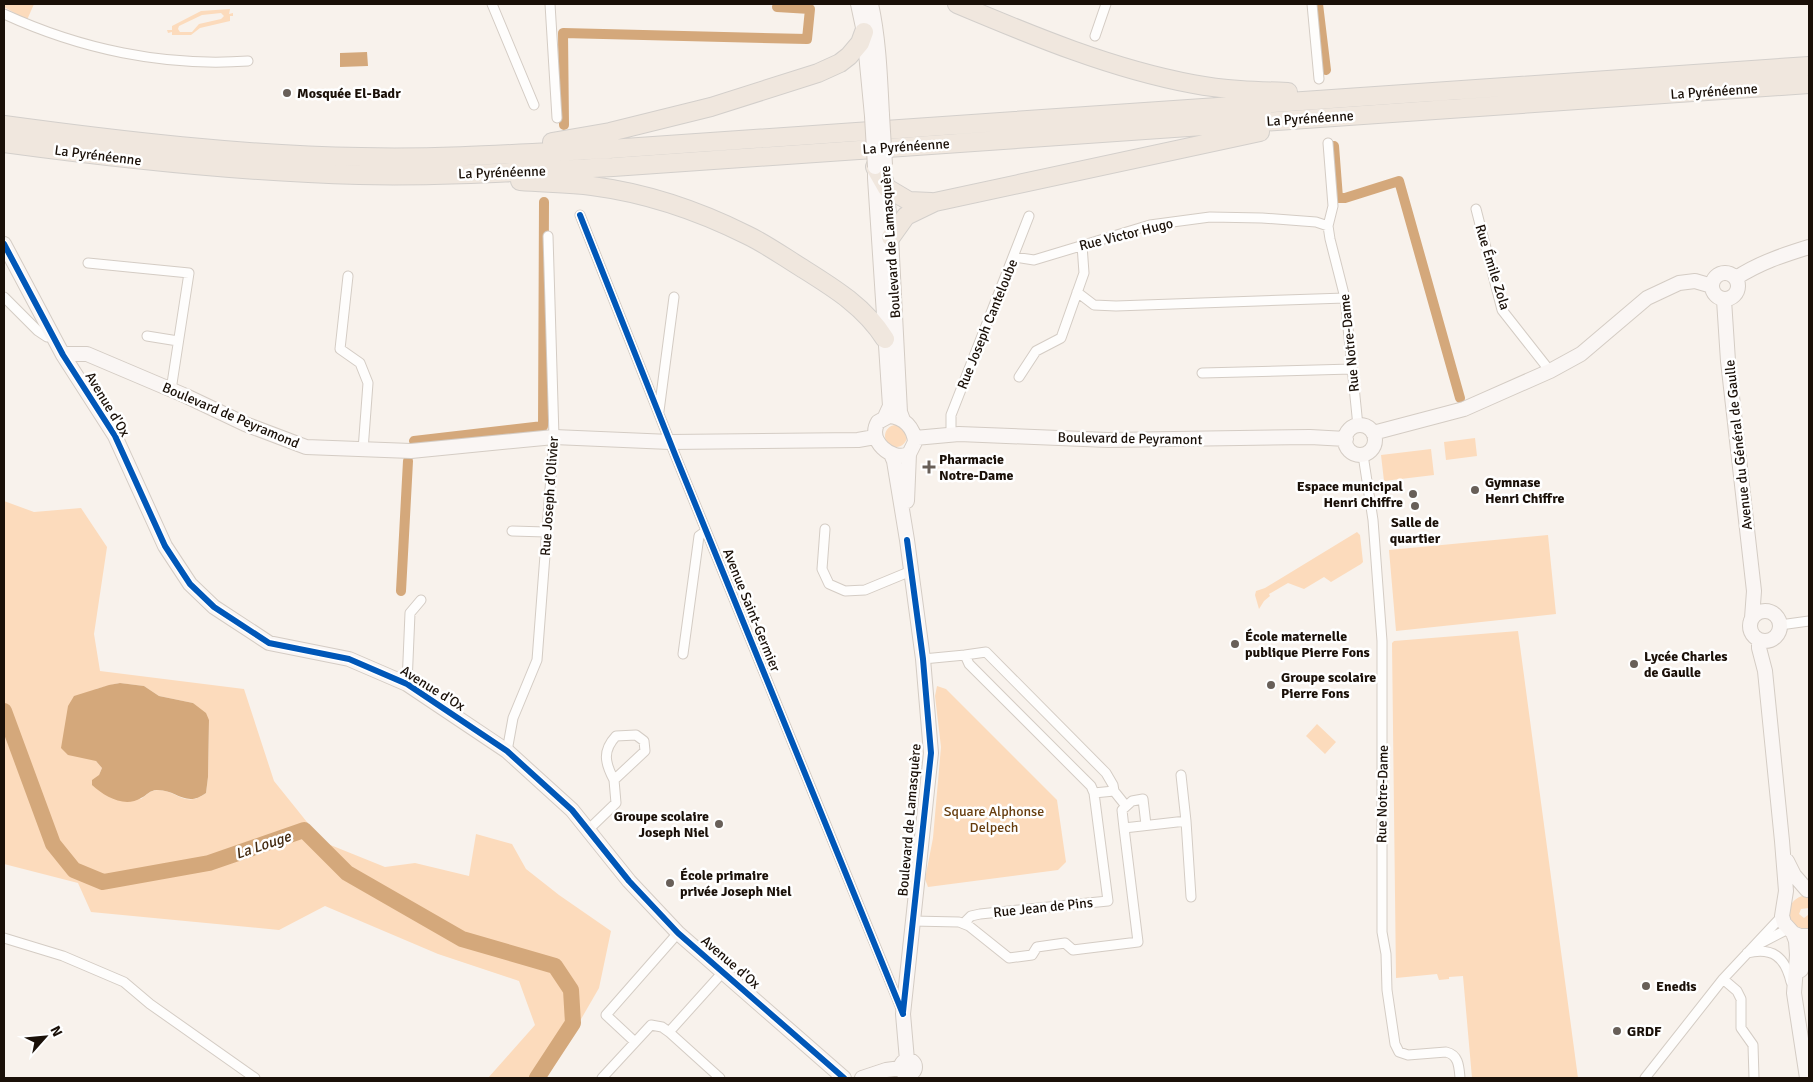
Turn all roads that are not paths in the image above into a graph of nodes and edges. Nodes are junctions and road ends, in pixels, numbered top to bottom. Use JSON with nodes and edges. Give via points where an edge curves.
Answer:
{"nodes":[{"id":1,"x":492,"y":4,"type":"edge"},
{"id":2,"x":550,"y":4,"type":"edge"},
{"id":3,"x":858,"y":4,"type":"edge"},
{"id":4,"x":871,"y":4,"type":"edge"},
{"id":5,"x":958,"y":4,"type":"edge"},
{"id":6,"x":1106,"y":4,"type":"edge"},
{"id":7,"x":1312,"y":4,"type":"edge"},
{"id":8,"x":4,"y":14,"type":"edge"},
{"id":9,"x":864,"y":32,"type":"junction"},
{"id":10,"x":1095,"y":36,"type":"dead end"},
{"id":11,"x":248,"y":61,"type":"dead end"},
{"id":12,"x":1809,"y":66,"type":"edge"},
{"id":13,"x":1319,"y":79,"type":"dead end"},
{"id":14,"x":1809,"y":84,"type":"edge"},
{"id":15,"x":1365,"y":96,"type":"junction"},
{"id":16,"x":534,"y":105,"type":"dead end"},
{"id":17,"x":877,"y":116,"type":"junction"},
{"id":18,"x":1332,"y":117,"type":"junction"},
{"id":19,"x":557,"y":118,"type":"dead end"},
{"id":20,"x":4,"y":126,"type":"edge"},
{"id":21,"x":4,"y":143,"type":"edge"},
{"id":22,"x":1328,"y":143,"type":"dead end"},
{"id":23,"x":438,"y":157,"type":"junction"},
{"id":24,"x":880,"y":166,"type":"junction"},
{"id":25,"x":486,"y":174,"type":"junction"},
{"id":26,"x":887,"y":188,"type":"junction"},
{"id":27,"x":936,"y":202,"type":"junction"},
{"id":28,"x":1476,"y":209,"type":"dead end"},
{"id":29,"x":580,"y":215,"type":"dead end"},
{"id":30,"x":1029,"y":216,"type":"dead end"},
{"id":31,"x":1328,"y":226,"type":"junction"},
{"id":32,"x":548,"y":236,"type":"dead end"},
{"id":33,"x":892,"y":237,"type":"junction"},
{"id":34,"x":4,"y":244,"type":"edge"},
{"id":35,"x":1082,"y":244,"type":"junction"},
{"id":36,"x":1809,"y":247,"type":"edge"},
{"id":37,"x":1014,"y":257,"type":"junction"},
{"id":38,"x":88,"y":263,"type":"dead end"},
{"id":39,"x":348,"y":276,"type":"dead end"},
{"id":40,"x":1736,"y":278,"type":"junction"},
{"id":41,"x":1712,"y":286,"type":"junction"},
{"id":42,"x":1078,"y":292,"type":"junction"},
{"id":43,"x":4,"y":297,"type":"edge"},
{"id":44,"x":674,"y":297,"type":"dead end"},
{"id":45,"x":1345,"y":298,"type":"junction"},
{"id":46,"x":1724,"y":300,"type":"junction"},
{"id":47,"x":53,"y":336,"type":"junction"},
{"id":48,"x":147,"y":336,"type":"dead end"},
{"id":49,"x":885,"y":338,"type":"junction"},
{"id":50,"x":178,"y":341,"type":"junction"},
{"id":51,"x":63,"y":355,"type":"junction"},
{"id":52,"x":1352,"y":369,"type":"junction"},
{"id":53,"x":1550,"y":371,"type":"junction"},
{"id":54,"x":1202,"y":373,"type":"dead end"},
{"id":55,"x":1019,"y":377,"type":"dead end"},
{"id":56,"x":171,"y":390,"type":"junction"},
{"id":57,"x":659,"y":412,"type":"junction"},
{"id":58,"x":885,"y":417,"type":"junction"},
{"id":59,"x":903,"y":420,"type":"junction"},
{"id":60,"x":1358,"y":426,"type":"junction"},
{"id":61,"x":1374,"y":433,"type":"junction"},
{"id":62,"x":951,"y":434,"type":"junction"},
{"id":63,"x":554,"y":437,"type":"junction"},
{"id":64,"x":875,"y":437,"type":"junction"},
{"id":65,"x":915,"y":438,"type":"junction"},
{"id":66,"x":1346,"y":439,"type":"junction"},
{"id":67,"x":670,"y":442,"type":"junction"},
{"id":68,"x":362,"y":450,"type":"junction"},
{"id":69,"x":891,"y":454,"type":"junction"},
{"id":70,"x":909,"y":454,"type":"junction"},
{"id":71,"x":1363,"y":455,"type":"junction"},
{"id":72,"x":825,"y":529,"type":"dead end"},
{"id":73,"x":512,"y":531,"type":"dead end"},
{"id":74,"x":706,"y":531,"type":"junction"},
{"id":75,"x":546,"y":532,"type":"junction"},
{"id":76,"x":907,"y":540,"type":"junction"},
{"id":77,"x":911,"y":571,"type":"junction"},
{"id":78,"x":1754,"y":590,"type":"junction"},
{"id":79,"x":421,"y":600,"type":"dead end"},
{"id":80,"x":1768,"y":611,"type":"junction"},
{"id":81,"x":1752,"y":618,"type":"junction"},
{"id":82,"x":1809,"y":621,"type":"edge"},
{"id":83,"x":1780,"y":625,"type":"junction"},
{"id":84,"x":1774,"y":639,"type":"junction"},
{"id":85,"x":1759,"y":640,"type":"junction"},
{"id":86,"x":682,"y":654,"type":"dead end"},
{"id":87,"x":965,"y":654,"type":"junction"},
{"id":88,"x":923,"y":659,"type":"junction"},
{"id":89,"x":1765,"y":671,"type":"junction"},
{"id":90,"x":407,"y":684,"type":"junction"},
{"id":91,"x":507,"y":751,"type":"junction"},
{"id":92,"x":1181,"y":775,"type":"dead end"},
{"id":93,"x":614,"y":780,"type":"junction"},
{"id":94,"x":1114,"y":792,"type":"junction"},
{"id":95,"x":1094,"y":793,"type":"junction"},
{"id":96,"x":1126,"y":806,"type":"junction"},
{"id":97,"x":1186,"y":821,"type":"junction"},
{"id":98,"x":1146,"y":825,"type":"junction"},
{"id":99,"x":1124,"y":828,"type":"junction"},
{"id":100,"x":588,"y":830,"type":"junction"},
{"id":101,"x":1782,"y":841,"type":"junction"},
{"id":102,"x":1808,"y":891,"type":"edge"},
{"id":103,"x":1191,"y":897,"type":"dead end"},
{"id":104,"x":1786,"y":900,"type":"junction"},
{"id":105,"x":1782,"y":916,"type":"junction"},
{"id":106,"x":912,"y":921,"type":"junction"},
{"id":107,"x":964,"y":923,"type":"junction"},
{"id":108,"x":1791,"y":931,"type":"junction"},
{"id":109,"x":678,"y":933,"type":"junction"},
{"id":110,"x":1809,"y":936,"type":"edge"},
{"id":111,"x":4,"y":938,"type":"edge"},
{"id":112,"x":1809,"y":944,"type":"edge"},
{"id":113,"x":1747,"y":953,"type":"junction"},
{"id":114,"x":723,"y":972,"type":"junction"},
{"id":115,"x":906,"y":977,"type":"junction"},
{"id":116,"x":1723,"y":979,"type":"junction"},
{"id":117,"x":891,"y":984,"type":"junction"},
{"id":118,"x":1794,"y":993,"type":"junction"},
{"id":119,"x":1797,"y":1013,"type":"junction"},
{"id":120,"x":903,"y":1014,"type":"junction"},
{"id":121,"x":669,"y":1032,"type":"junction"},
{"id":122,"x":635,"y":1042,"type":"junction"},
{"id":123,"x":906,"y":1070,"type":"edge"},
{"id":124,"x":255,"y":1078,"type":"edge"},
{"id":125,"x":602,"y":1078,"type":"edge"},
{"id":126,"x":720,"y":1078,"type":"edge"},
{"id":127,"x":844,"y":1078,"type":"edge"},
{"id":128,"x":862,"y":1078,"type":"edge"},
{"id":129,"x":1460,"y":1078,"type":"edge"},
{"id":130,"x":1645,"y":1078,"type":"edge"},
{"id":131,"x":1754,"y":1078,"type":"edge"},
{"id":132,"x":1807,"y":1078,"type":"edge"}],
"edges":[{"from":1,"to":16,"type":"street"},
{"from":2,"to":19,"type":"street"},
{"from":3,"to":9,"type":"street","name":"Boulevard de Lamasquère"},
{"from":4,"to":17,"type":"street","name":"Boulevard de Lamasquère","via":[[879,65]]},
{"from":5,"to":15,"type":"highway","via":[[1086,54],[1153,75],[1226,89],[1359,90]]},
{"from":6,"to":10,"type":"street"},
{"from":7,"to":13,"type":"street"},
{"from":8,"to":11,"type":"street","via":[[44,31],[122,54],[186,62]]},
{"from":9,"to":17,"type":"street","name":"Boulevard de Lamasquère"},
{"from":9,"to":23,"type":"highway","via":[[855,50],[831,68],[711,107],[559,141],[445,149]]},
{"from":12,"to":15,"type":"highway","name":"La Pyrénéenne"},
{"from":14,"to":18,"type":"highway","name":"La Pyrénéenne"},
{"from":15,"to":23,"type":"highway","name":"La Pyrénéenne","via":[[610,149]]},
{"from":17,"to":24,"type":"street","name":"Boulevard de Lamasquère","bridge":true},
{"from":18,"to":25,"type":"highway","name":"La Pyrénéenne"},
{"from":18,"to":27,"type":"highway","via":[[1321,125],[1237,136]]},
{"from":20,"to":23,"type":"highway","name":"La Pyrénéenne","via":[[272,154]]},
{"from":21,"to":25,"type":"highway","name":"La Pyrénéenne","via":[[271,172]]},
{"from":22,"to":31,"type":"street","name":"Rue Notre-Dame","via":[[1333,206]]},
{"from":24,"to":26,"type":"highway"},
{"from":24,"to":49,"type":"street","name":"Boulevard de Lamasquère","via":[[875,178]]},
{"from":25,"to":49,"type":"highway","via":[[511,181],[592,186],[623,192],[686,209],[719,222],[748,235],[854,302]]},
{"from":26,"to":27,"type":"highway","via":[[909,201]]},
{"from":26,"to":33,"type":"street","name":"Boulevard de Lamasquère"},
{"from":27,"to":33,"type":"highway","via":[[906,216]]},
{"from":28,"to":53,"type":"street","name":"Rue Émile Zola","via":[[1502,310]]},
{"from":29,"to":57,"type":"street","name":"Avenue Saint-Germier"},
{"from":30,"to":37,"type":"street","name":"Rue Joseph Canteloube"},
{"from":31,"to":35,"type":"street","name":"Rue Victor Hugo","via":[[1316,222],[1210,217],[1150,225]]},
{"from":31,"to":45,"type":"street","name":"Rue Notre-Dame"},
{"from":32,"to":63,"type":"street","name":"Rue Joseph d'Olivier"},
{"from":33,"to":59,"type":"street","name":"Boulevard de Lamasquère","via":[[900,412]]},
{"from":34,"to":47,"type":"street","name":"Avenue d'Ox"},
{"from":35,"to":37,"type":"street","name":"Rue Victor Hugo","via":[[1034,260]]},
{"from":35,"to":42,"type":"street","via":[[1084,273]]},
{"from":36,"to":40,"type":"street","via":[[1778,256]]},
{"from":37,"to":62,"type":"street","name":"Rue Joseph Canteloube","via":[[951,414]]},
{"from":38,"to":50,"type":"street","via":[[189,273]]},
{"from":39,"to":68,"type":"street","via":[[340,349],[360,363],[368,383]]},
{"from":40,"to":41,"type":"street","via":[[1722,274],[1715,278]]},
{"from":40,"to":46,"type":"street","via":[[1739,287],[1736,295]]},
{"from":41,"to":46,"type":"street","via":[[1717,296]]},
{"from":41,"to":53,"type":"street","via":[[1696,281],[1679,283],[1647,298],[1581,354]]},
{"from":42,"to":45,"type":"street","via":[[1094,305],[1116,306]]},
{"from":42,"to":55,"type":"street","via":[[1061,338],[1036,351]]},
{"from":43,"to":47,"type":"street","via":[[38,331],[47,337]]},
{"from":44,"to":57,"type":"street"},
{"from":45,"to":52,"type":"street","name":"Rue Notre-Dame"},
{"from":46,"to":78,"type":"street","name":"Avenue du Général de Gaulle"},
{"from":47,"to":51,"type":"street","name":"Avenue d'Ox"},
{"from":48,"to":50,"type":"street"},
{"from":49,"to":58,"type":"street","name":"Boulevard de Lamasquère","via":[[890,406]]},
{"from":50,"to":56,"type":"street"},
{"from":51,"to":56,"type":"street","name":"Boulevard de Peyramond","via":[[87,354]]},
{"from":51,"to":90,"type":"street","name":"Avenue d'Ox","via":[[115,436],[164,546],[190,584],[208,602],[269,643],[348,658]]},
{"from":52,"to":54,"type":"street"},
{"from":52,"to":60,"type":"street","name":"Rue Notre-Dame"},
{"from":53,"to":61,"type":"street","via":[[1464,409]]},
{"from":56,"to":68,"type":"street","name":"Boulevard de Peyramond","via":[[245,424],[306,447]]},
{"from":57,"to":67,"type":"street","name":"Avenue Saint-Germier"},
{"from":58,"to":59,"type":"street"},
{"from":58,"to":64,"type":"street","via":[[876,426]]},
{"from":59,"to":65,"type":"street"},
{"from":60,"to":61,"type":"street","via":[[1367,427]]},
{"from":60,"to":66,"type":"street","via":[[1350,430]]},
{"from":61,"to":71,"type":"street","via":[[1374,447]]},
{"from":62,"to":65,"type":"street","name":"Boulevard de Peyramont"},
{"from":62,"to":66,"type":"street","name":"Boulevard de Peyramont","via":[[1108,440]]},
{"from":63,"to":67,"type":"street"},
{"from":63,"to":68,"type":"street","name":"Boulevard de Peyramond","via":[[411,451]]},
{"from":63,"to":75,"type":"street","name":"Rue Joseph d'Olivier"},
{"from":64,"to":67,"type":"street","via":[[858,440]]},
{"from":64,"to":69,"type":"street"},
{"from":65,"to":70,"type":"street"},
{"from":66,"to":71,"type":"street","via":[[1350,451]]},
{"from":67,"to":74,"type":"street","name":"Avenue Saint-Germier"},
{"from":69,"to":70,"type":"street"},
{"from":69,"to":76,"type":"street","name":"Boulevard de Lamasquère"},
{"from":70,"to":76,"type":"street","name":"Boulevard de Lamasquère"},
{"from":71,"to":129,"type":"street","name":"Rue Notre-Dame","via":[[1373,520],[1382,641],[1382,923],[1395,1044],[1400,1052],[1408,1055],[1452,1054],[1458,1062]]},
{"from":72,"to":77,"type":"street","via":[[822,569],[829,584],[846,591],[865,590]]},
{"from":73,"to":75,"type":"street"},
{"from":74,"to":86,"type":"street","via":[[699,536]]},
{"from":74,"to":117,"type":"street","name":"Avenue Saint-Germier"},
{"from":75,"to":91,"type":"street","name":"Rue Joseph d'Olivier","via":[[537,660],[513,718]]},
{"from":76,"to":77,"type":"street","name":"Boulevard de Lamasquère"},
{"from":77,"to":88,"type":"street","name":"Boulevard de Lamasquère"},
{"from":78,"to":80,"type":"street","name":"Avenue du Général de Gaulle"},
{"from":78,"to":81,"type":"street","name":"Avenue du Général de Gaulle"},
{"from":79,"to":90,"type":"street","via":[[410,613]]},
{"from":80,"to":81,"type":"street"},
{"from":80,"to":83,"type":"street","via":[[1775,615]]},
{"from":81,"to":85,"type":"street","via":[[1751,633]]},
{"from":82,"to":83,"type":"street"},
{"from":83,"to":84,"type":"street"},
{"from":84,"to":85,"type":"street"},
{"from":84,"to":89,"type":"street"},
{"from":85,"to":89,"type":"street"},
{"from":87,"to":88,"type":"street"},
{"from":87,"to":94,"type":"street","via":[[986,652],[1106,774]]},
{"from":87,"to":95,"type":"street","via":[[969,664],[1091,786]]},
{"from":88,"to":106,"type":"street","name":"Boulevard de Lamasquère","via":[[931,753]]},
{"from":89,"to":101,"type":"street"},
{"from":90,"to":91,"type":"street","name":"Avenue d'Ox"},
{"from":91,"to":100,"type":"street","name":"Avenue d'Ox","via":[[572,810]]},
{"from":92,"to":97,"type":"street"},
{"from":93,"to":93,"type":"street","via":[[645,751],[644,741],[636,735],[616,736],[609,744],[606,764]]},
{"from":93,"to":100,"type":"street","via":[[616,803]]},
{"from":94,"to":95,"type":"street"},
{"from":94,"to":96,"type":"street"},
{"from":95,"to":107,"type":"street","name":"Rue Jean de Pins","via":[[1108,900],[980,914],[971,916]]},
{"from":96,"to":98,"type":"street","via":[[1132,801],[1143,800]]},
{"from":96,"to":99,"type":"street","via":[[1122,810]]},
{"from":97,"to":98,"type":"street"},
{"from":97,"to":103,"type":"street"},
{"from":98,"to":99,"type":"street"},
{"from":99,"to":107,"type":"street","via":[[1138,942],[1073,950],[1065,943],[1037,947],[1032,955],[1009,958]]},
{"from":100,"to":109,"type":"street","name":"Avenue d'Ox"},
{"from":101,"to":102,"type":"street","via":[[1790,867]]},
{"from":101,"to":104,"type":"street"},
{"from":102,"to":104,"type":"street","via":[[1796,892]]},
{"from":104,"to":105,"type":"street"},
{"from":105,"to":108,"type":"street"},
{"from":105,"to":113,"type":"street"},
{"from":106,"to":107,"type":"street"},
{"from":106,"to":115,"type":"street","name":"Boulevard de Lamasquère"},
{"from":108,"to":110,"type":"street"},
{"from":108,"to":113,"type":"street","via":[[1770,937]]},
{"from":108,"to":118,"type":"street","via":[[1797,955]]},
{"from":109,"to":114,"type":"street","name":"Avenue d'Ox"},
{"from":109,"to":122,"type":"street","via":[[606,1015]]},
{"from":111,"to":124,"type":"street","via":[[63,956],[124,982]]},
{"from":112,"to":119,"type":"street","via":[[1801,970]]},
{"from":113,"to":116,"type":"street"},
{"from":113,"to":118,"type":"street","via":[[1758,950],[1778,956],[1789,972]]},
{"from":114,"to":121,"type":"street"},
{"from":114,"to":127,"type":"street","name":"Avenue d'Ox"},
{"from":115,"to":117,"type":"street"},
{"from":115,"to":120,"type":"street","name":"Boulevard de Lamasquère"},
{"from":116,"to":130,"type":"street"},
{"from":116,"to":131,"type":"street","via":[[1741,999],[1741,1028],[1753,1045]]},
{"from":117,"to":120,"type":"street","name":"Avenue Saint-Germier"},
{"from":118,"to":119,"type":"street"},
{"from":119,"to":132,"type":"street"},
{"from":120,"to":123,"type":"street","name":"Avenue Saint-Germier"},
{"from":121,"to":122,"type":"street","via":[[662,1027],[651,1026]]},
{"from":121,"to":126,"type":"street"},
{"from":122,"to":125,"type":"street"},
{"from":123,"to":128,"type":"street","via":[[886,1070]]}]}
